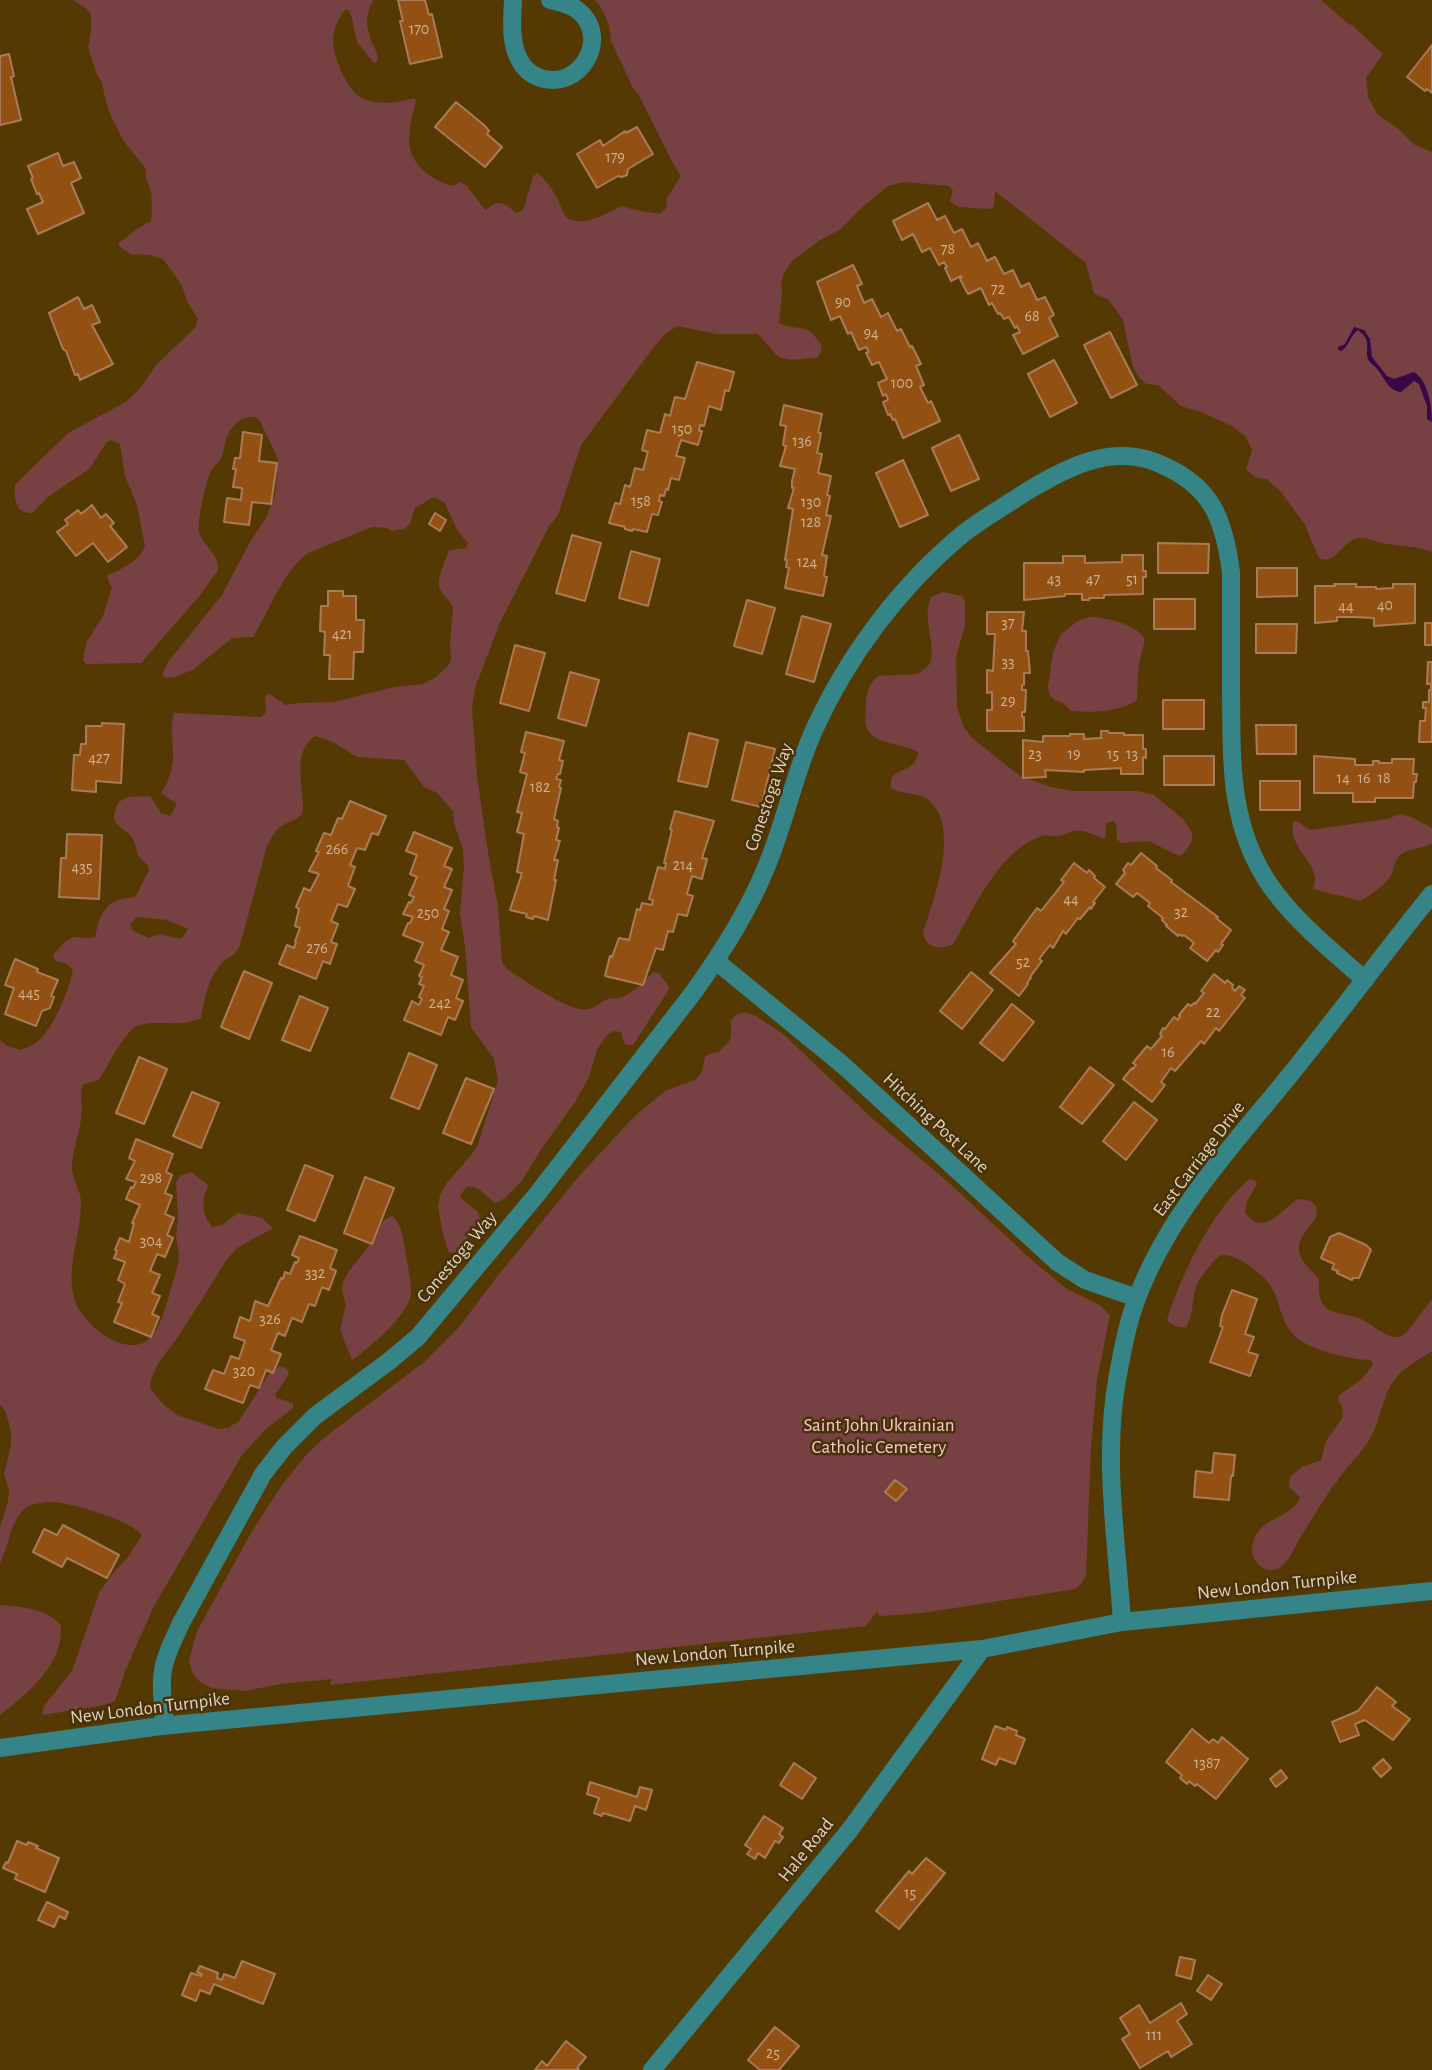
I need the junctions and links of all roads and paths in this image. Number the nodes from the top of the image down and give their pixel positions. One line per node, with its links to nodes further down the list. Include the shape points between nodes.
1 (513, 0): 2 (street, via 518,59 533,75 555,80 576,74 584,66 592,34 574,8)
2 (550, 0)
3 (1432, 894): 5 (street, East Carriage Drive)
4 (716, 961): 5 (street, Conestoga Way, via 765,871 814,730 875,626 946,550 990,515 1091,459 1127,456 1161,464 1187,479 1205,494 1218,514 1231,572 1232,775 1237,810 1262,872 1291,912); 6 (street, Hitching Post Lane, via 844,1066 1057,1262 1085,1280); 10 (street, Conestoga Way, via 538,1193 418,1337 315,1416 263,1474 169,1649 162,1681)
5 (1365, 980): 6 (street, East Carriage Drive, via 1201,1184 1163,1243)
6 (1137, 1298): 8 (street, East Carriage Drive, via 1112,1420)
7 (1432, 1591): 8 (street, New London Turnpike)
8 (1122, 1622): 9 (street, New London Turnpike)
9 (982, 1649): 10 (street, New London Turnpike); 12 (street, Hale Road, via 849,1831)
10 (165, 1726): 11 (street, New London Turnpike)
11 (0, 1748)
12 (652, 2070)

